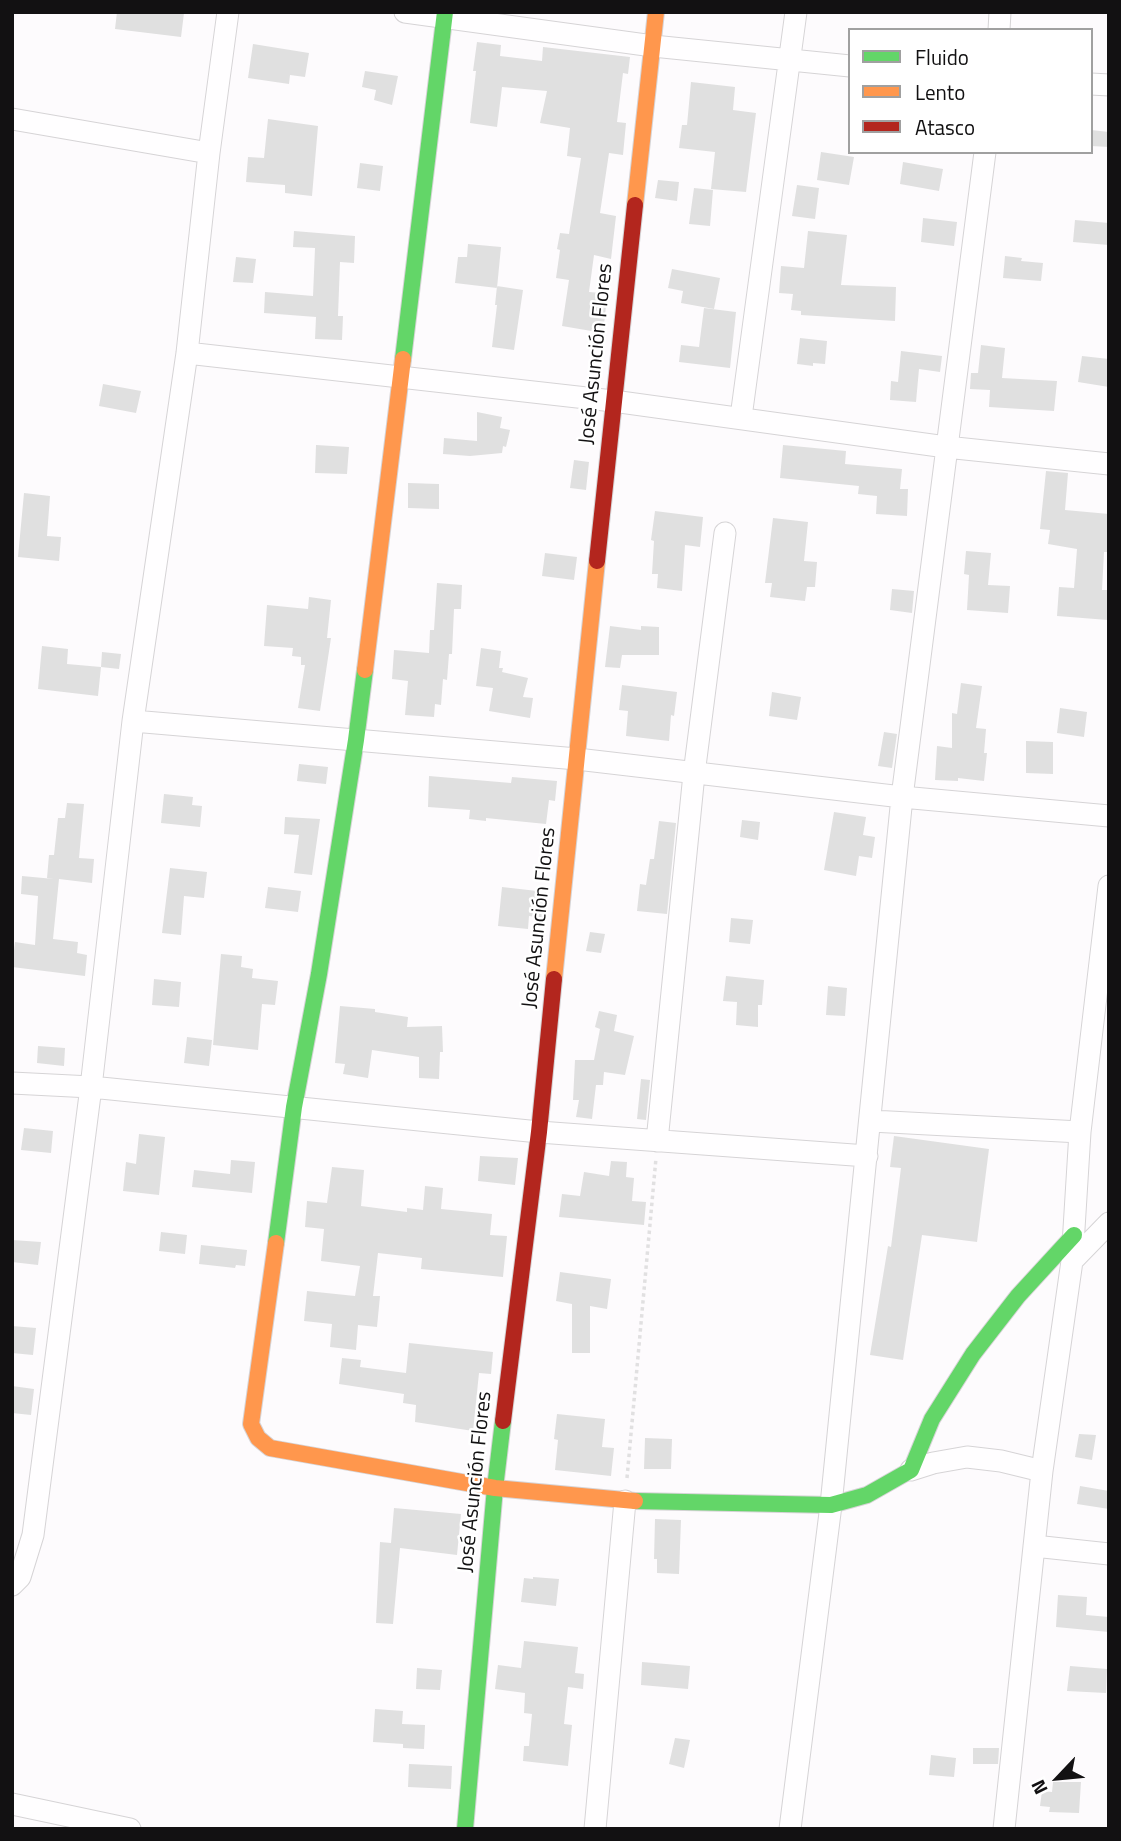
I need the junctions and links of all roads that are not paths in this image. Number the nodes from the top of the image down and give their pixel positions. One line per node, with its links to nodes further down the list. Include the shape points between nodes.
1 (228, 12): 10 (street)
2 (405, 12): 5 (street)
3 (656, 12): 6 (street, José Asunción Flores)
4 (796, 12): 7 (street)
5 (444, 15): 6 (street); 13 (street)
6 (653, 46): 7 (street); 14 (street, José Asunción Flores)
7 (790, 60): 8 (street); 15 (street)
8 (848, 66)
9 (12, 119): 10 (street)
10 (209, 153): 12 (street)
11 (985, 154): 16 (street)
12 (187, 353): 13 (street); 19 (street)
13 (399, 375): 14 (street); 20 (street)
14 (613, 401): 15 (street); 21 (street, José Asunción Flores)
15 (741, 417): 16 (street)
16 (946, 447): 17 (street); 23 (street)
17 (1109, 464)
18 (725, 533): 22 (street)
19 (133, 721): 20 (street); 27 (street)
20 (356, 740): 21 (street); 28 (street)
21 (577, 759): 22 (street); 30 (street, José Asunción Flores)
22 (694, 774): 23 (street); 32 (street)
23 (902, 797): 24 (street); 29 (street)
24 (1109, 816)
25 (1109, 886): 31 (street)
26 (12, 1083): 27 (street)
27 (91, 1087): 28 (street); 44 (street, via 33,1535 20,1577)
28 (293, 1107): 30 (street); 39 (street, via 251,1424 258,1438 270,1448)
29 (871, 1121): 31 (street); 33 (street)
30 (539, 1132): 32 (street); 39 (street, José Asunción Flores)
31 (1080, 1132): 35 (street)
32 (657, 1141): 33 (street)
33 (867, 1156): 41 (street)
34 (1109, 1223): 36 (street)
35 (1074, 1235): 36 (street); 37 (street, via 973,1354 932,1419)
36 (1072, 1261): 38 (street)
37 (911, 1470): 38 (street, via 967,1457); 41 (street, via 867,1494)
38 (1042, 1471): 42 (street)
39 (495, 1488): 40 (street); 47 (street, José Asunción Flores)
40 (625, 1501): 41 (street); 48 (street)
41 (831, 1505): 49 (street)
42 (1034, 1546): 43 (street); 50 (street)
43 (1109, 1553)
44 (12, 1585)
45 (12, 1804): 46 (street)
46 (130, 1829)
47 (465, 1829)
48 (595, 1829)
49 (790, 1829)
50 (1004, 1829)

